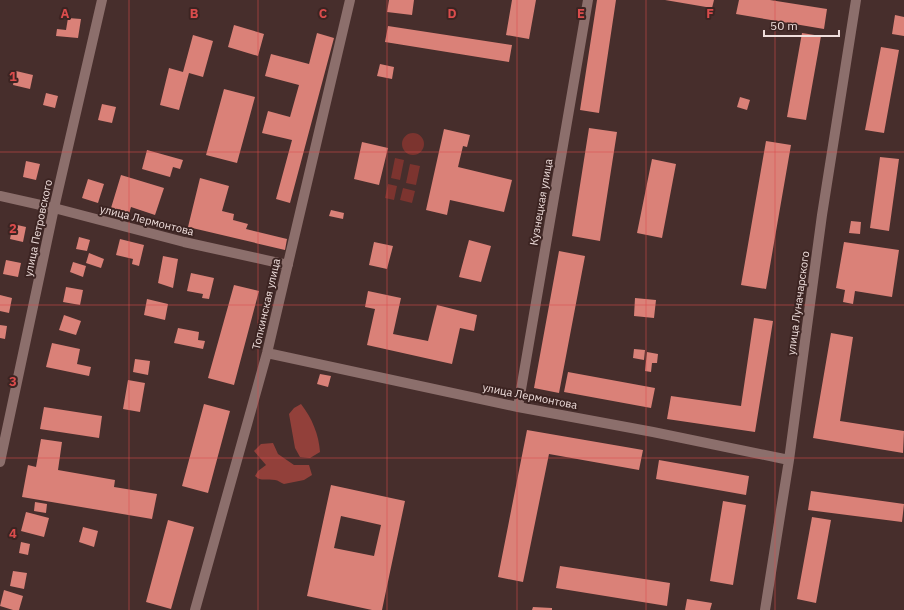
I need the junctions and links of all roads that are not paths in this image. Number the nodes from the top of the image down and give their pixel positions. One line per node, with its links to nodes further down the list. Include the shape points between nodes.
1 (102, 0): 6 (street, улица Петровского)
2 (350, 0): 7 (street, Топкинская улица)
3 (588, 0): 9 (street, Кузнецкая улица)
4 (856, 0): 10 (street, улица Луначарского, via 822,215)
5 (0, 196): 6 (street, улица Лермонтова)
6 (54, 208): 7 (street, улица Лермонтова, via 184,242); 11 (street, улица Петровского)
7 (288, 265): 8 (street, Топкинская улица)
8 (267, 353): 9 (street, улица Лермонтова); 12 (street, Топкинская улица)
9 (518, 407): 10 (street, улица Лермонтова)
10 (789, 460): 13 (street, улица Луначарского)
11 (0, 462)
12 (195, 610)
13 (765, 610)

